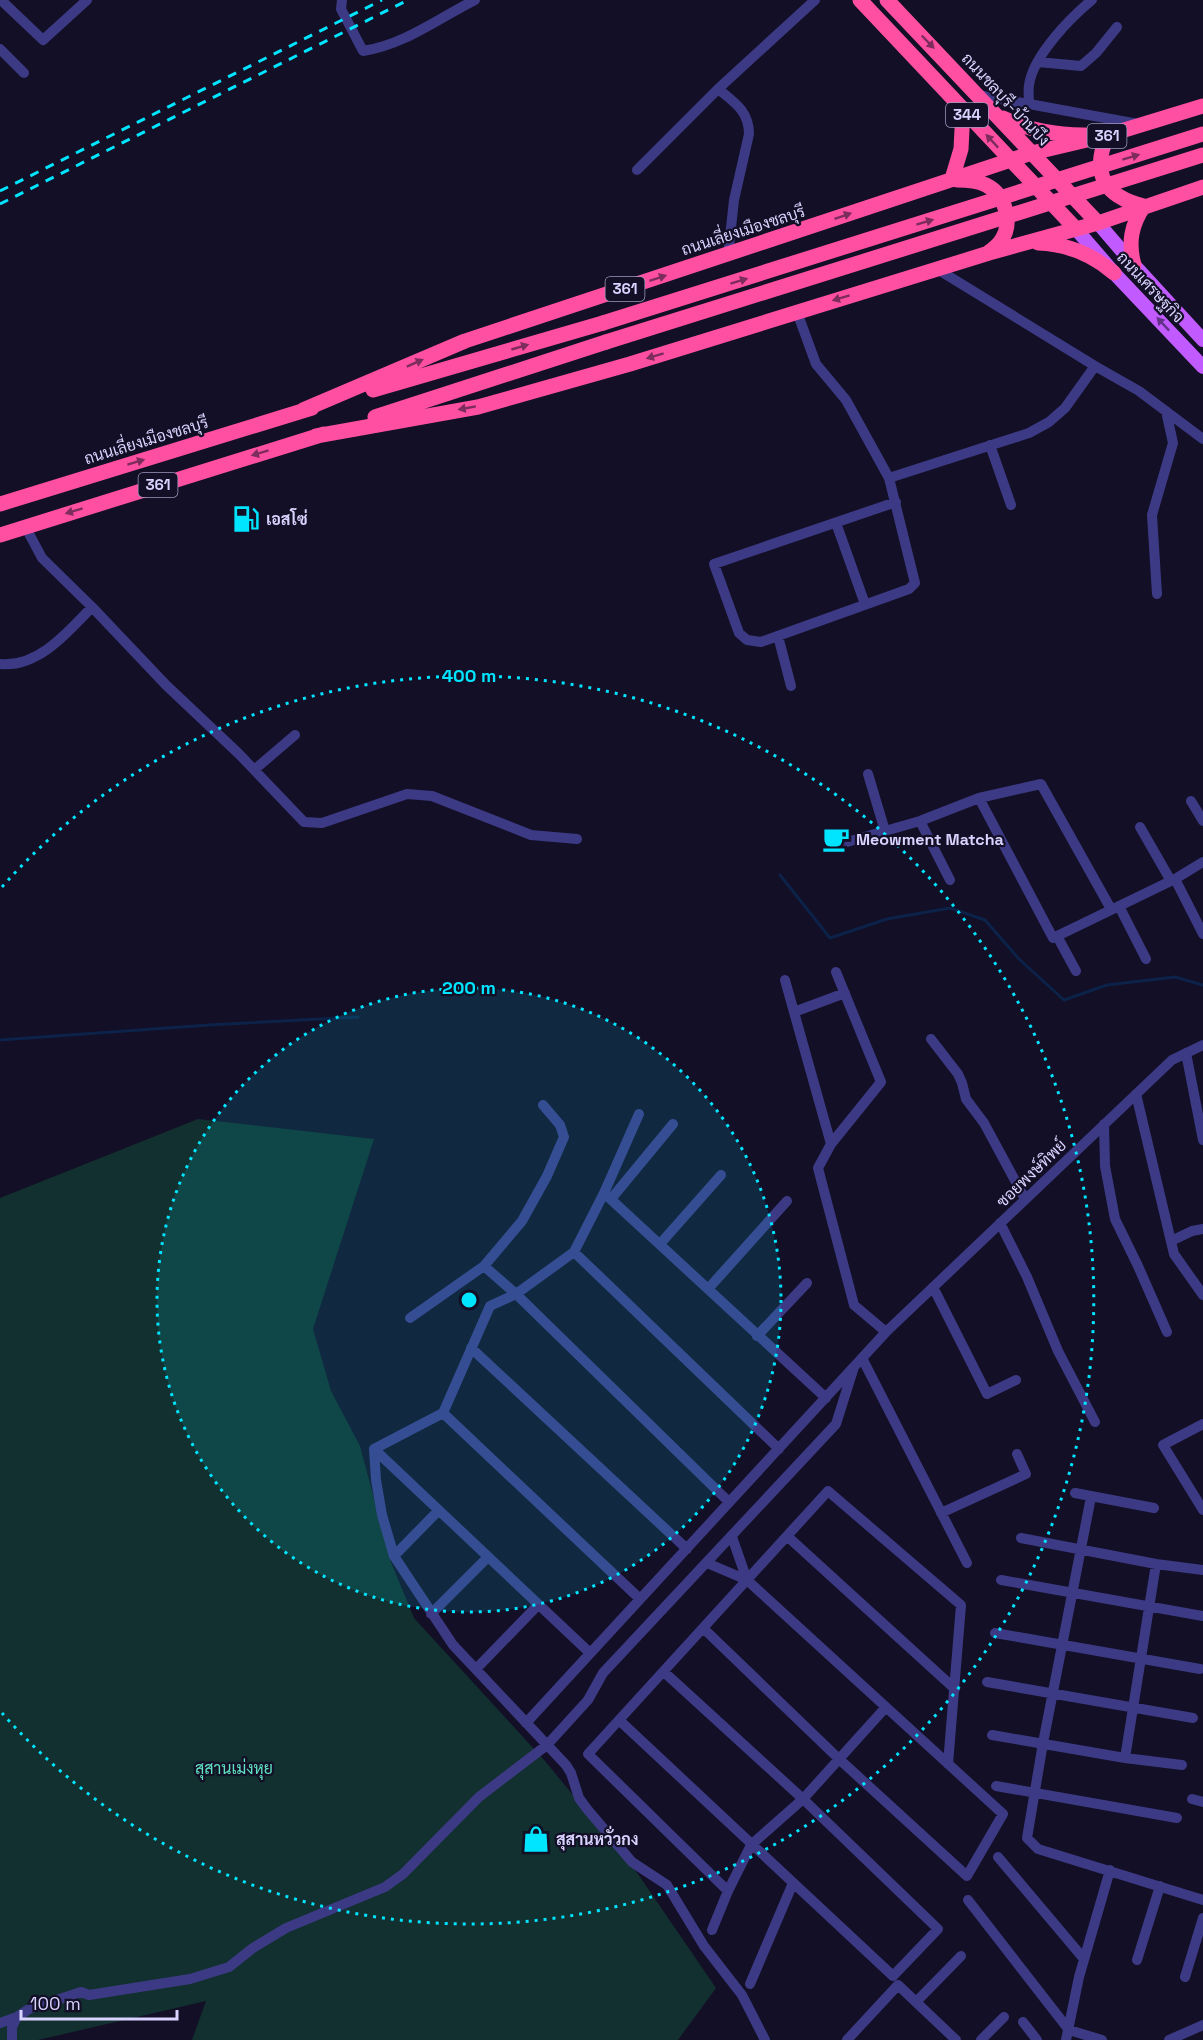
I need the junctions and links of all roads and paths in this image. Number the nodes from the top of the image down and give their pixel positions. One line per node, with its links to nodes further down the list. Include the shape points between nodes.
1 (1, 0): 2 (street, via 43,40)
2 (87, 0)
3 (342, 0): 4 (street, via 341,9 363,51 404,38)
4 (475, 0)
5 (815, 0): 13 (street)
6 (860, 0): 17 (highway, 344)
7 (887, 0): 14 (highway, ถนนชลบุรี-บ้านบึง / 344, one-way to 14)
8 (1092, 0): 11 (street, via 1052,40)
9 (1117, 27): 11 (street, via 1081,66)
10 (0, 49): 12 (street)
11 (1038, 62): 15 (street, via 1029,84)
12 (24, 73)
13 (718, 89): 25 (street); 33 (street, via 744,111 749,123)
14 (978, 95): 15 (street); 18 (highway, ถนนชลบุรี-บ้านบึง / 344)
15 (1029, 104): 19 (street)
16 (1203, 106): 19 (highway, ถนนเลี่ยงเมืองชลบุรี / 361)
17 (963, 110): 24 (highway, 344, one-way to 17); 26 (highway, via 962,149)
18 (997, 116): 21 (highway, via 1052,134); 22 (highway, ถนนชลบุรี-บ้านบึง / 344)
19 (1144, 125): 21 (highway, ถนนเลี่ยงเมืองชลบุรี / 361)
20 (1203, 134): 41 (highway, ถนนเลี่ยงเมืองชลบุรี / 361, one-way to 20, bridge, via 603,323)
21 (1108, 135): 22 (highway, ถนนเลี่ยงเมืองชลบุรี / 361); 28 (highway, via 1100,161 1108,187 1118,197)
22 (1032, 153): 24 (highway, ถนนเลี่ยงเมืองชลบุรี / 361); 29 (highway, ถนนชลบุรี-บ้านบึง / 344)
23 (1203, 155): 43 (highway, 361, bridge)
24 (1009, 160): 26 (highway, ถนนเลี่ยงเมืองชลบุรี / 361); 30 (highway, 344)
25 (637, 170)
26 (951, 179): 32 (highway, via 986,185 1003,202 1007,226 1001,242); 33 (highway, ถนนเลี่ยงเมืองชลบุรี / 361, one-way to 26)
27 (1203, 187): 28 (highway, 361)
28 (1144, 206): 29 (highway, 361); 34 (highway, via 1131,234)
29 (1098, 223): 30 (highway, 361); 34 (main road, ถนนเศรษฐกิจ)
30 (1076, 229): 31 (highway, 361); 36 (main road, ถนนเศรษฐกิจ)
31 (1022, 244): 32 (highway, 361); 36 (highway, via 1050,243 1078,250)
32 (989, 253): 35 (highway, 361)
33 (728, 255): 41 (highway, ถนนเลี่ยงเมืองชลบุรี / 361, one-way to 33, via 465,341)
34 (1134, 265): 38 (main road, ถนนเศรษฐกิจ)
35 (937, 269): 37 (highway, 361, one-way to 37); 39 (street)
36 (1114, 273): 40 (main road, ถนนเศรษฐกิจ, one-way to 36)
37 (797, 312): 43 (highway, 361, one-way to 43, via 478,406); 46 (street, via 816,364 846,400)
38 (1200, 334)
39 (1095, 366): 42 (street); 45 (street, via 1065,408 1049,422)
40 (1203, 367)
41 (303, 411): 48 (highway, ถนนเลี่ยงเมืองชลบุรี / 361, one-way to 41)
42 (1166, 411): 44 (street); 53 (street, via 1173,442 1152,515)
43 (316, 436): 51 (highway, 361, one-way to 51)
44 (1203, 439)
45 (990, 445): 46 (street); 49 (street)
46 (888, 478): 47 (street)
47 (896, 502): 50 (street); 54 (street, via 915,583 909,589)
48 (0, 504)
49 (1011, 505)
50 (836, 523): 54 (street); 56 (street, via 714,564 739,633 752,642)
51 (25, 526): 52 (highway, 361); 55 (street, via 42,558)
52 (0, 535)
53 (1157, 594)
54 (865, 604): 56 (street)
55 (92, 607): 57 (street, via 41,654 14,665); 60 (street)
56 (778, 636): 58 (street)
57 (0, 664)
58 (791, 686)
59 (295, 735): 60 (street)
60 (254, 770): 68 (street, via 304,822 322,824 407,795 432,796 531,835)
61 (868, 774): 67 (street)
62 (979, 798): 64 (street); 73 (street, via 1041,784); 75 (street, via 1053,938)
63 (1191, 801): 65 (street)
64 (920, 821): 67 (street); 71 (street)
65 (1203, 821)
66 (1140, 827): 72 (street)
67 (885, 831): 69 (street)
68 (577, 839)
69 (840, 844)
70 (1203, 862): 72 (street)
71 (950, 880)
72 (1173, 880): 73 (street); 74 (street)
73 (1115, 907): 75 (street); 76 (street)
74 (1203, 934)
75 (1057, 936): 77 (street)
76 (1146, 959)
77 (1076, 971)
78 (836, 972): 80 (street)
79 (784, 980): 81 (street)
80 (845, 993): 81 (street); 91 (street, via 881,1082)
81 (794, 1012): 91 (street)
82 (931, 1039): 94 (street, via 958,1074 966,1099)
83 (1203, 1045): 84 (street, ซอยพงษ์ทิพย์)
84 (1186, 1053): 85 (street, ซอยพงษ์ทิพย์, via 1172,1060); 90 (street)
85 (1136, 1094): 89 (street, ซอยพงษ์ทิพย์); 98 (street)
86 (543, 1105): 101 (street, via 560,1125 564,1137 522,1221)
87 (639, 1114): 93 (street)
88 (673, 1124): 93 (street)
89 (1104, 1124): 94 (street, ซอยพงษ์ทิพย์); 109 (street, via 1105,1166 1115,1219)
90 (1203, 1140)
91 (831, 1144): 108 (street, via 818,1168 854,1305)
92 (722, 1174): 99 (street)
93 (607, 1196): 99 (street); 100 (street)
94 (1025, 1199): 96 (street, ซอยพงษ์ทิพย์)
95 (787, 1202): 104 (street)
96 (1000, 1223): 103 (street, ซอยพงษ์ทิพย์); 117 (street)
97 (1203, 1229): 98 (street)
98 (1171, 1241): 106 (street, via 1174,1254)
99 (660, 1244): 104 (street)
100 (574, 1252): 105 (street); 120 (street)
101 (484, 1266): 105 (street); 107 (street)
102 (807, 1282): 110 (street)
103 (933, 1287): 108 (street, ซอยพงษ์ทิพย์); 114 (street, via 987,1394)
104 (708, 1289): 110 (street)
105 (516, 1294): 111 (street, via 490,1306); 124 (street)
106 (1203, 1295)
107 (410, 1318)
108 (886, 1332): 112 (street, ซอยพงษ์ทิพย์)
109 (1167, 1332)
110 (757, 1336): 115 (street)
111 (471, 1347): 116 (street); 132 (street)
112 (862, 1358): 113 (street, ซอยพงษ์ทิพย์); 128 (street)
113 (854, 1367): 115 (street, ซอยพงษ์ทิพย์); 130 (street, via 836,1424)
114 (1016, 1380)
115 (826, 1398): 120 (street, ซอยพงษ์ทิพย์)
116 (444, 1413): 119 (street); 143 (street)
117 (1095, 1422)
118 (1203, 1424): 127 (street, via 1163,1445)
119 (374, 1449): 126 (street); 134 (street, via 382,1515)
120 (779, 1449): 124 (street, ซอยพงษ์ทิพย์)
121 (1017, 1454): 128 (street, via 1026,1474)
122 (1076, 1493): 123 (street)
123 (1091, 1497): 125 (street); 133 (street)
124 (729, 1502): 132 (street, ซอยพงษ์ทิพย์)
125 (1154, 1508)
126 (439, 1510): 134 (street); 135 (street)
127 (1203, 1510)
128 (941, 1513): 137 (street)
129 (787, 1536): 140 (street); 157 (street); 157 (street, via 828,1491 961,1605)
130 (732, 1537): 136 (street); 140 (street)
131 (1020, 1538): 133 (street)
132 (687, 1549): 143 (street, ซอยพงษ์ทิพย์)
133 (1081, 1549): 138 (street); 142 (street)
134 (394, 1556): 146 (street)
135 (489, 1557): 144 (street); 146 (street)
136 (707, 1563): 140 (street); 166 (street, via 603,1673 588,1700)
137 (967, 1563)
138 (1156, 1564): 139 (street); 145 (street)
139 (1203, 1570)
140 (747, 1580): 148 (street); 159 (street)
141 (1001, 1580): 142 (street)
142 (1072, 1593): 145 (street); 150 (street)
143 (640, 1599): 151 (street, ซอยพงษ์ทิพย์)
144 (538, 1605): 151 (street); 153 (street)
145 (1150, 1608): 147 (street); 152 (street)
146 (431, 1614): 153 (street)
147 (1203, 1616)
148 (703, 1628): 155 (street); 168 (street)
149 (995, 1633): 150 (street)
150 (1062, 1644): 152 (street); 158 (street)
151 (590, 1653): 163 (street, ซอยพงษ์ทิพย์)
152 (1141, 1659): 154 (street); 160 (street)
153 (476, 1669): 163 (street)
154 (1200, 1669)
155 (664, 1672): 162 (street); 173 (street)
156 (987, 1682): 158 (street)
157 (955, 1689): 169 (street)
158 (1052, 1693): 160 (street); 165 (street)
159 (886, 1707): 168 (street); 169 (street)
160 (1133, 1707): 161 (street); 167 (street)
161 (1193, 1718)
162 (619, 1720): 175 (street); 180 (street, via 588,1754)
163 (526, 1723): 166 (street)
164 (992, 1735): 165 (street)
165 (1043, 1743): 167 (street); 172 (street)
166 (547, 1745): 191 (street, via 479,1797 403,1874 385,1887 286,1928 229,1967 190,1979 89,1995 81,1992 29,2009); 198 (street, via 571,1773 579,1798 632,1862 667,1885 704,1946 742,1995)
167 (1125, 1758): 170 (street)
168 (839, 1759): 169 (street, via 967,1876 1003,1814); 173 (street)
169 (948, 1764)
170 (1182, 1765)
171 (996, 1786): 172 (street)
172 (1035, 1792): 174 (street); 177 (street, via 1027,1838 1038,1849)
173 (804, 1799): 175 (street); 178 (street, via 938,1929 893,1976)
174 (1177, 1818)
175 (752, 1845): 178 (street); 180 (street)
176 (998, 1857): 186 (street)
177 (1110, 1870): 179 (street); 186 (street)
178 (793, 1883): 189 (street)
179 (1160, 1886): 182 (street); 187 (street)
180 (728, 1891): 184 (street)
181 (968, 1900): 196 (street)
182 (1203, 1900)
183 (1203, 1918): 188 (street)
184 (712, 1930)
185 (961, 1956): 190 (street)
186 (1084, 1959): 196 (street)
187 (1137, 1960)
188 (1185, 1977)
189 (750, 1984)
190 (916, 2002): 199 (street, via 898,1985); 200 (street)
191 (17, 2017): 194 (street); 197 (street)
192 (1004, 2017): 201 (street)
193 (1023, 2022): 202 (street)
194 (0, 2023)
195 (1203, 2025): 204 (street)
196 (1068, 2035): 203 (street)
197 (12, 2040)
198 (765, 2040)
199 (847, 2040)
200 (956, 2040)
201 (981, 2040)
202 (1037, 2040)
203 (1102, 2040)
204 (1169, 2040)

